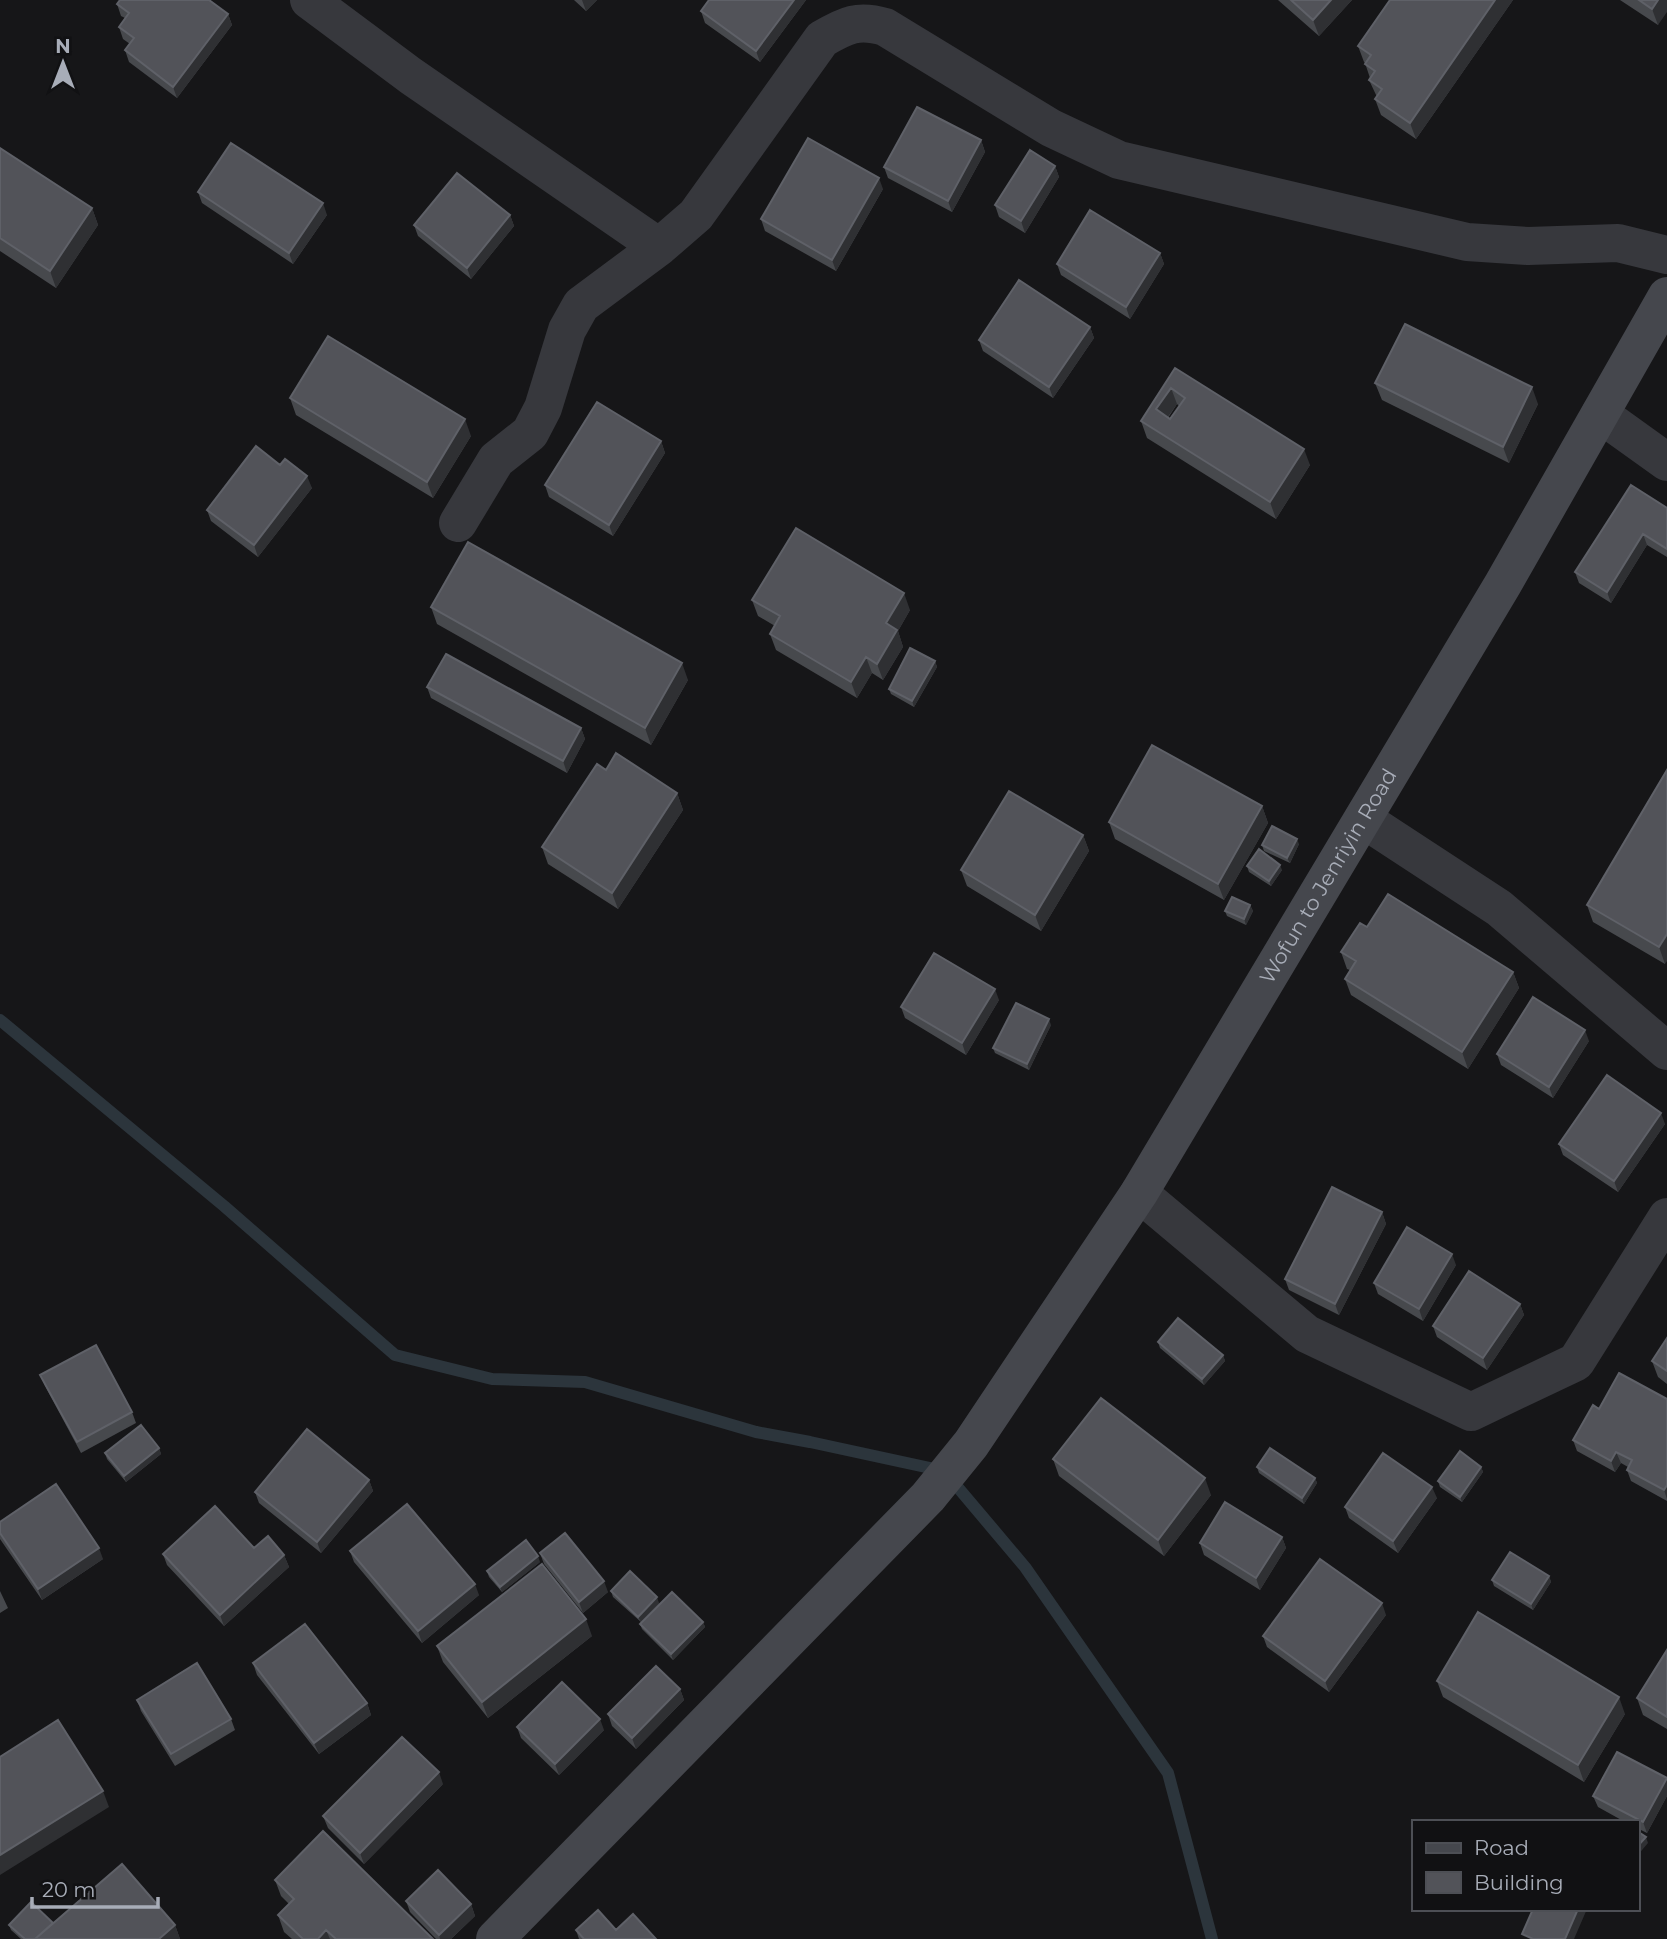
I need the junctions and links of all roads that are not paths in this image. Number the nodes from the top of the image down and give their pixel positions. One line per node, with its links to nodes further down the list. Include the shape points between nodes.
1 (309, 0): 3 (street)
2 (856, 11): 3 (street, via 822,39 696,215); 4 (street, via 1051,128 1119,160 1466,242 1528,246 1618,243)
3 (659, 247): 8 (street, via 581,305 567,330 543,408 530,433 496,460)
4 (1667, 256)
5 (1667, 296): 6 (street, Wofun to Jenriyin Road)
6 (1600, 414): 7 (street); 9 (street, Wofun to Jenriyin Road)
7 (1667, 461)
8 (458, 523)
9 (1363, 819): 10 (street, via 1499,908); 11 (street, Wofun to Jenriyin Road)
10 (1667, 1051)
11 (1139, 1193): 12 (street, via 1307,1334 1471,1412 1576,1362); 13 (street, Wofun to Jenriyin Road, via 971,1444 928,1497)
12 (1667, 1217)
13 (495, 1939)

